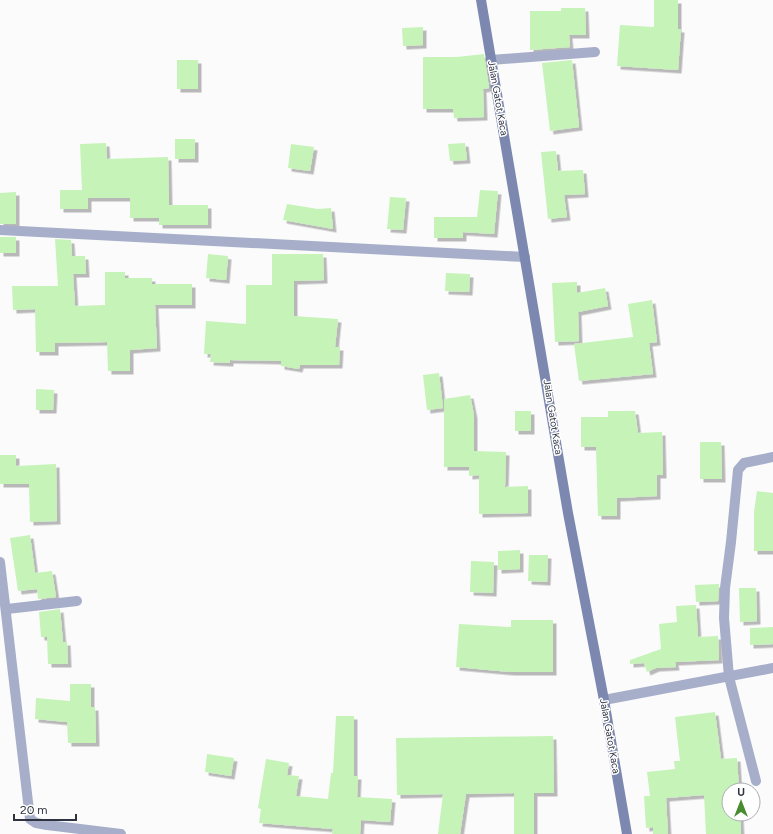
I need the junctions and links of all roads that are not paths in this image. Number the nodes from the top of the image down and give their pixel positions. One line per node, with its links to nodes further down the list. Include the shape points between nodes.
1 (481, 0): 3 (main road, Jalan Gatot Kaca)
2 (596, 52): 3 (street)
3 (491, 60): 5 (main road, Jalan Gatot Kaca)
4 (0, 230): 5 (street)
5 (525, 257): 12 (main road, Jalan Gatot Kaca, via 568,513)
6 (773, 457): 11 (street, via 744,463 738,470 725,588 724,618)
7 (0, 562): 9 (street)
8 (77, 601): 9 (street)
9 (7, 609): 14 (street, via 30,819 47,825)
10 (773, 668): 11 (street)
11 (729, 676): 12 (street); 13 (street)
12 (604, 700): 15 (main road, Jalan Gatot Kaca)
13 (756, 782)
14 (121, 834)
15 (627, 834)

